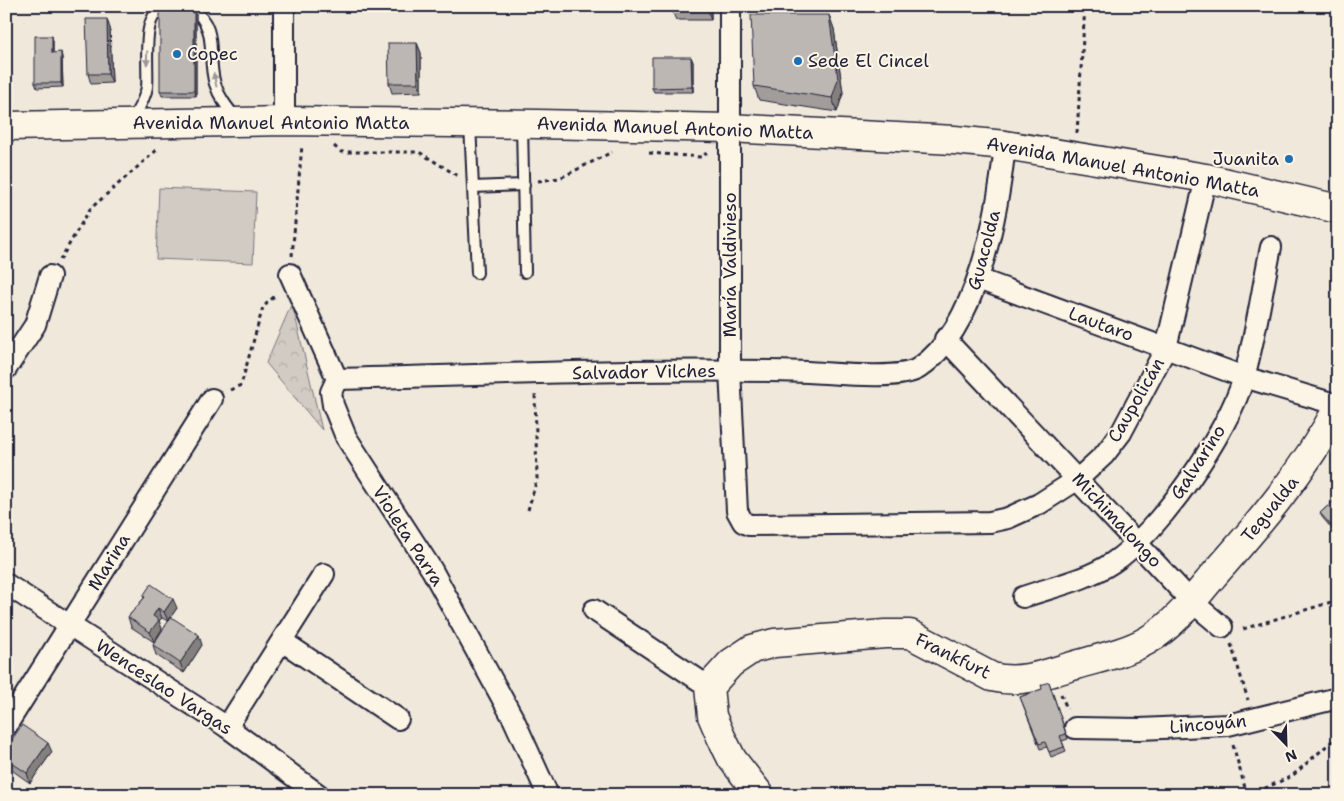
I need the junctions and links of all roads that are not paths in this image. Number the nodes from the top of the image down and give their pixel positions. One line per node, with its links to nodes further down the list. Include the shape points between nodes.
1 (284, 6): 4 (street)
2 (730, 6): 9 (street, María Valdivieso)
3 (239, 122): 4 (main road, Avenida Manuel Antonio Matta); 6 (main road, Avenida Manuel Antonio Matta); 6 (lane, one-way to 6, via 224,104 214,82 208,26 192,8 160,10 152,18 148,29 147,86)
4 (294, 122): 5 (main road, Avenida Manuel Antonio Matta)
5 (470, 123): 7 (main road, Avenida Manuel Antonio Matta); 13 (lane)
6 (129, 124): 8 (main road, Avenida Manuel Antonio Matta)
7 (522, 124): 9 (main road, Avenida Manuel Antonio Matta); 12 (lane)
8 (6, 126)
9 (729, 128): 10 (main road, Avenida Manuel Antonio Matta); 24 (street, María Valdivieso)
10 (1006, 145): 11 (main road, Avenida Manuel Antonio Matta); 20 (street, Guacolda, via 1001,187)
11 (1206, 178): 14 (main road, Avenida Manuel Antonio Matta); 22 (street, Caupolicán)
12 (524, 185): 13 (lane); 16 (lane)
13 (473, 187): 17 (lane)
14 (1338, 209)
15 (1271, 247): 25 (street, Galvarino)
16 (525, 272)
17 (477, 273)
18 (290, 274): 26 (street)
19 (50, 276): 23 (street, via 35,325)
20 (978, 279): 21 (street, Guacolda, via 966,311); 22 (street, Lautaro)
21 (943, 343): 24 (street, Salvador Vilches, via 926,363 906,374); 29 (street, Michimalongo)
22 (1166, 348): 25 (street, Lautaro); 29 (street, Caupolicán, via 1120,433 1104,455)
23 (6, 369)
24 (730, 370): 26 (street, Salvador Vilches); 30 (street, María Valdivieso, via 737,511)
25 (1244, 377): 28 (street, Lautaro); 31 (street, Galvarino, via 1233,406 1200,464)
26 (337, 379): 47 (street, Violeta Parra, via 331,392 333,405 346,437 446,595 514,720)
27 (212, 399): 37 (street, Marina)
28 (1338, 407): 35 (main road, Tegualda, via 1296,478)
29 (1078, 479): 30 (street, Caupolicán, via 1039,504 990,522 756,526); 31 (street, Michimalongo)
30 (743, 522)
31 (1137, 543): 34 (street, Galvarino, via 1113,563 1095,572); 35 (street, Michimalongo)
32 (324, 574): 39 (street)
33 (6, 584): 37 (street, Wenceslao Vargas)
34 (1023, 597)
35 (1191, 601): 38 (street, Michimalongo); 40 (main road, Frankfurt, via 1168,626 1147,641 1020,680 1004,680 979,671 910,634 885,634 774,643 752,650 730,664)
36 (594, 610): 40 (street)
37 (69, 625): 43 (street, Marina); 44 (street, Wenceslao Vargas)
38 (1224, 630)
39 (282, 641): 42 (street); 44 (street)
40 (709, 687): 48 (main road, via 712,716 721,738 732,759)
41 (1338, 698): 45 (street, Lincoyán, via 1228,725)
42 (398, 719)
43 (6, 726)
44 (227, 727): 46 (street, Wenceslao Vargas)
45 (1075, 728)
46 (318, 795)
47 (548, 795)
48 (760, 795)

